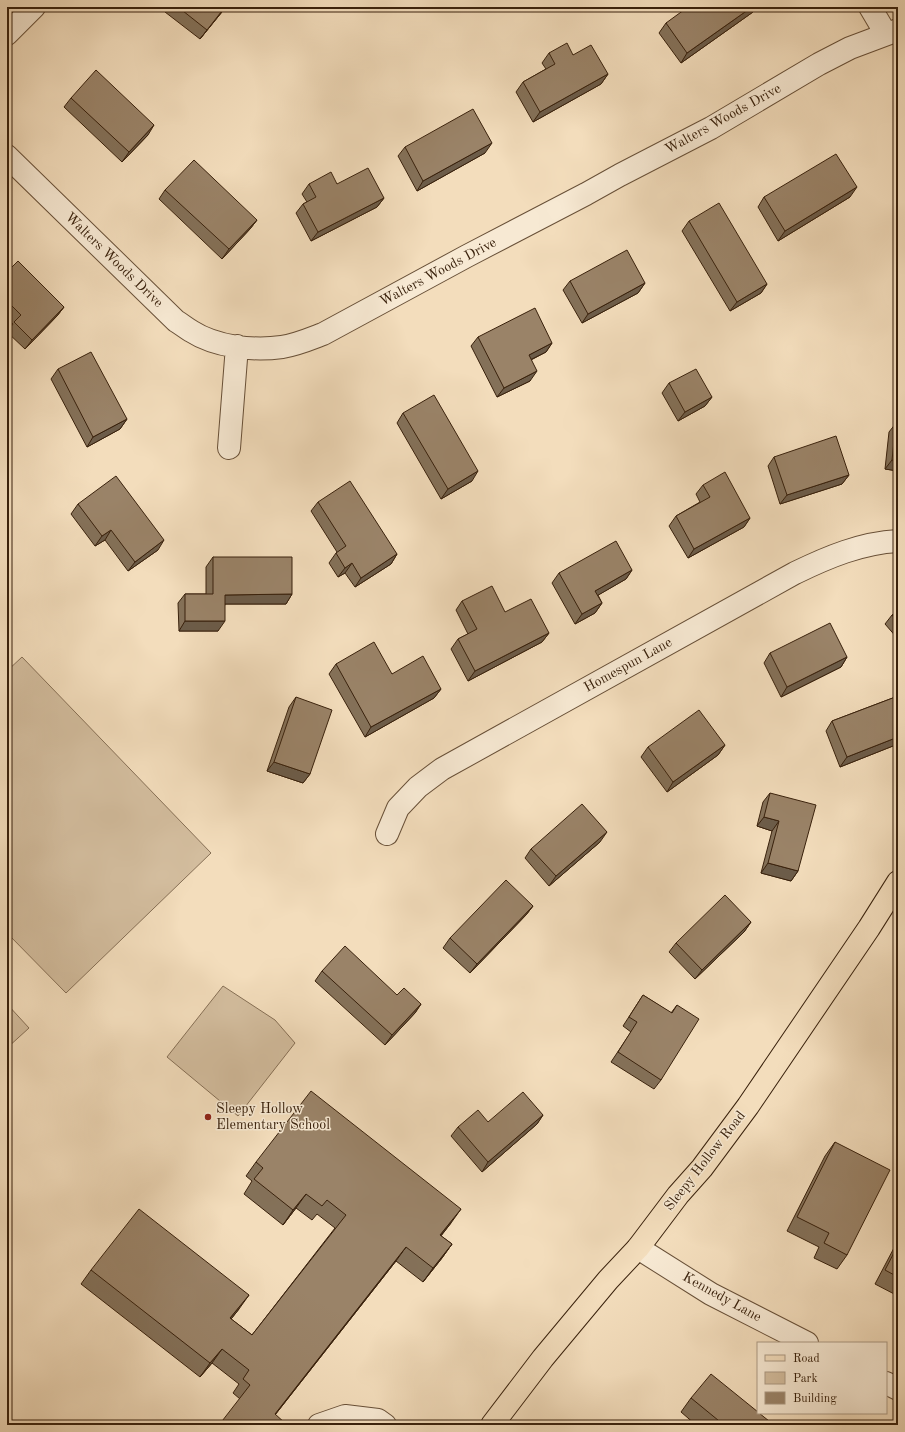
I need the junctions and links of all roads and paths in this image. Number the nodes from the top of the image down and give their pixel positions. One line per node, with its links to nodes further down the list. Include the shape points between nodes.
1 (34, 7): 4 (street)
2 (870, 7): 3 (street)
3 (892, 32): 6 (street, Walters Woods Drive, via 850,48 819,64 710,128 323,334 282,347)
4 (7, 34)
5 (7, 156): 6 (street, Walters Woods Drive, via 176,321 192,332 214,341)
6 (237, 346): 7 (street)
7 (229, 448)
8 (898, 541): 9 (street, Homespun Lane, via 886,541 853,549 828,557 795,573 442,769 418,787 398,808)
9 (387, 834)
10 (898, 882): 11 (main road, Sleepy Hollow Road, via 748,1106)
11 (638, 1248): 12 (street, Kennedy Lane, via 711,1294); 17 (main road, Sleepy Hollow Road, via 543,1358)
12 (805, 1342)
13 (887, 1384): 14 (street)
14 (898, 1389)
15 (319, 1425): 16 (street, via 345,1416 378,1420)
16 (385, 1425)
17 (492, 1425)

